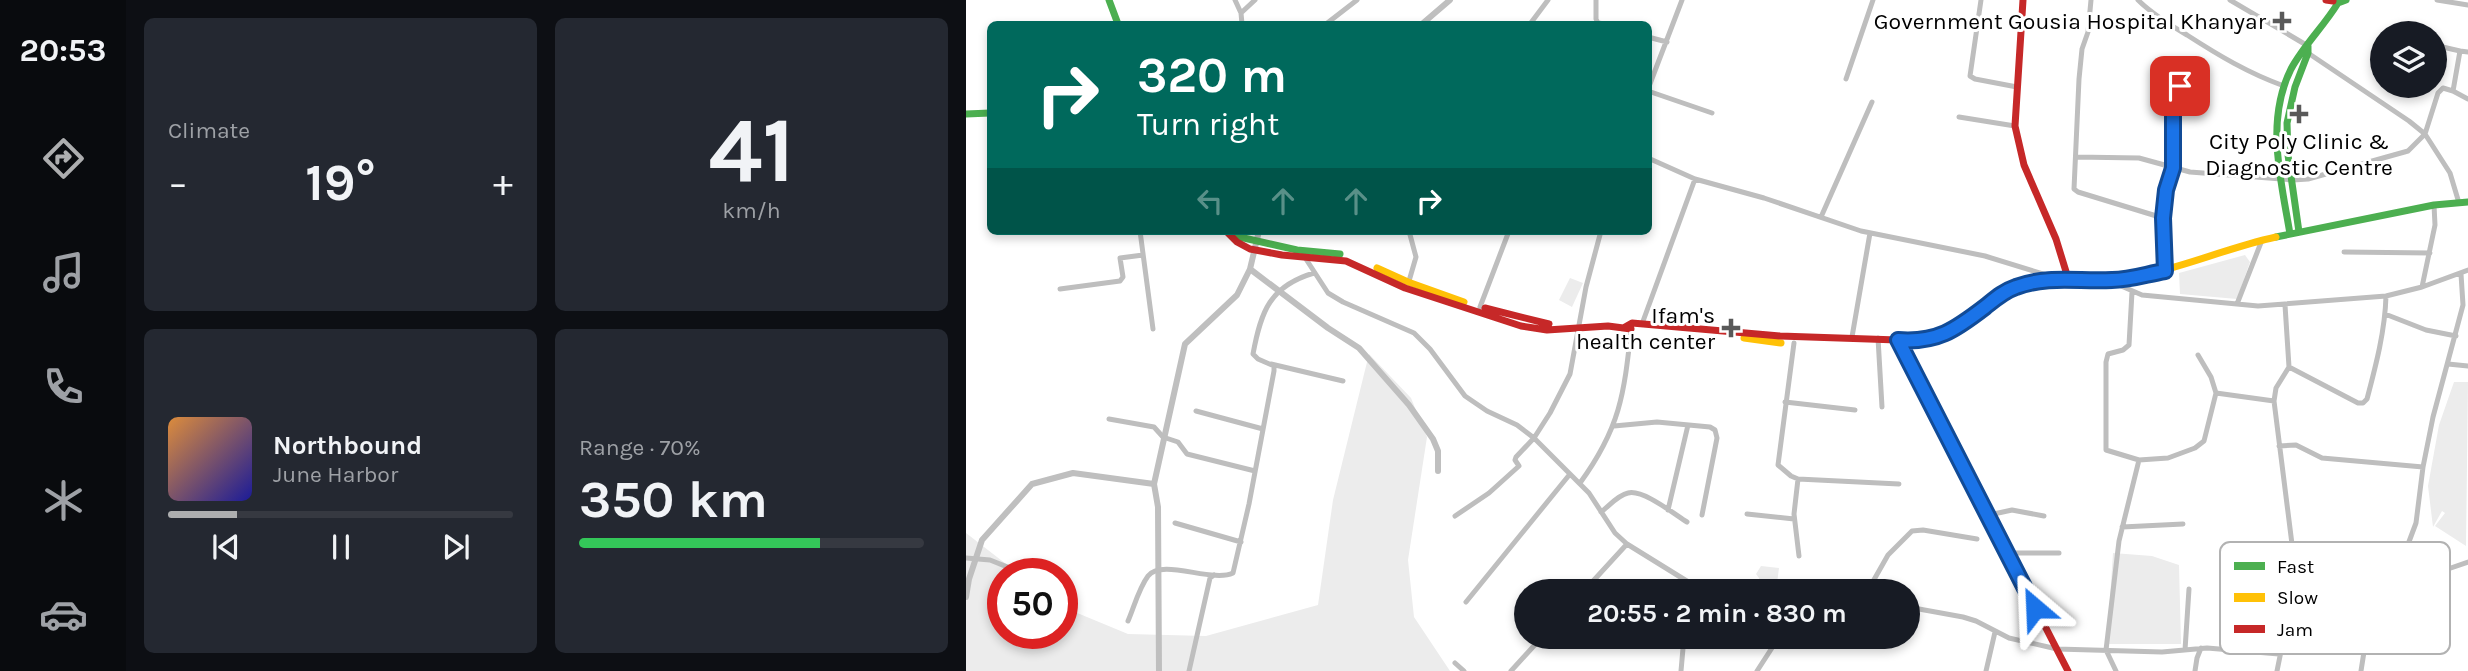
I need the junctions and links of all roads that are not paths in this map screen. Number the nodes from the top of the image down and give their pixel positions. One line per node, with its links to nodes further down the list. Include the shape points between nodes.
1 (1109, 0): 19 (main road)
2 (1235, 0): 18 (street)
3 (1255, 0): 18 (street)
4 (1357, 0): 21 (street)
5 (1548, 0): 22 (street)
6 (1596, 0): 23 (street)
7 (1682, 0): 25 (street)
8 (1873, 0): 30 (street)
9 (1981, 0): 34 (street, via 1970,76)
10 (2023, 0): 34 (main road)
11 (2091, 0): 45 (street, via 2079,79)
12 (2138, 0): 33 (street, via 2221,57)
13 (2230, 0): 27 (street)
14 (2326, 0): 16 (main road)
15 (2437, 0): 17 (street)
16 (2337, 1): 27 (main road)
17 (2468, 5)
18 (1241, 13): 20 (street)
19 (1117, 21)
20 (1242, 21)
21 (1330, 21)
22 (1532, 21)
23 (1597, 21)
24 (1652, 38): 25 (street)
25 (1667, 42): 31 (street)
26 (2447, 48): 28 (street)
27 (2308, 50): 33 (main road, via 2292,67); 44 (street); 50 (main road, via 2288,110)
28 (2460, 51): 29 (street); 36 (street)
29 (2468, 52)
30 (1846, 79)
31 (1652, 80)
32 (2180, 86): 47 (street, via 2173,113)
33 (2284, 86): 49 (main road, via 2277,134)
34 (2017, 87): 43 (main road)
35 (1652, 91): 40 (street)
36 (2453, 91): 37 (street); 44 (street, via 2443,88 2438,93)
37 (2468, 99)
38 (1872, 102): 54 (street)
39 (987, 113): 41 (main road)
40 (1712, 113)
41 (966, 114)
42 (1959, 117): 43 (street)
43 (2015, 126): 75 (main road, via 2026,173 2061,247)
44 (2425, 134): 50 (street, via 2407,151); 51 (street, via 2450,173)
45 (2076, 157): 47 (street, via 2139,158); 55 (street, via 2076,191)
46 (1652, 160): 48 (street)
47 (2173, 168): 49 (street); 55 (street)
48 (1695, 179): 54 (street); 88 (street)
49 (2282, 179): 50 (street); 58 (main road)
50 (2293, 180): 56 (main road)
51 (2459, 202): 52 (main road); 53 (main road)
52 (2468, 202)
53 (2434, 205): 56 (main road); 69 (street)
54 (1821, 217): 57 (street)
55 (2163, 218): 72 (street)
56 (2299, 232): 58 (main road)
57 (1870, 233): 76 (street, via 1985,256); 94 (street)
58 (2290, 234): 65 (main road)
59 (1140, 235): 70 (street)
60 (1231, 235): 66 (main road)
61 (1234, 235): 66 (main road)
62 (1410, 235): 78 (street, via 1416,257)
63 (1507, 235): 86 (street)
64 (1600, 235): 90 (street)
65 (2262, 240): 72 (main road); 83 (street)
66 (1239, 241): 68 (main road, via 1259,251)
67 (2344, 252): 69 (street)
68 (1300, 253): 73 (street); 78 (main road, via 1343,254); 91 (main road, via 1345,261 1413,292 1513,324)
69 (2430, 253): 79 (street)
70 (1143, 255): 80 (street, via 1120,258 1120,281); 92 (street)
71 (2468, 270): 74 (street)
72 (2165, 271): 77 (main road)
73 (1314, 273): 100 (street, via 1284,285 1263,313 1253,354); 115 (street, via 1328,293 1414,333 1465,396)
74 (2461, 274): 79 (street); 85 (street)
75 (2068, 278): 76 (main road); 77 (main road)
76 (2059, 279): 97 (main road, via 2013,288 1934,339)
77 (2110, 281): 81 (street)
78 (1408, 282): 86 (main road)
79 (2422, 287): 82 (street)
80 (1060, 289)
81 (2132, 292): 83 (street); 117 (street, via 2129,345 2106,357 2104,439 2108,451)
82 (2386, 296): 84 (street); 87 (street)
83 (2237, 304): 84 (street)
84 (2285, 304): 103 (street)
85 (2466, 305): 93 (street)
86 (1480, 306): 91 (main road)
87 (2385, 314): 93 (street); 103 (street, via 2377,361 2363,402)
88 (1642, 324): 89 (main road); 95 (main road)
89 (1629, 326): 90 (main road); 98 (main road); 113 (street, via 1622,398)
90 (1578, 327): 91 (main road); 115 (street, via 1570,374)
91 (1566, 328)
92 (1153, 329)
93 (2456, 336): 101 (street)
94 (1852, 337): 95 (main road); 96 (main road)
95 (1822, 338): 98 (main road)
96 (1878, 338): 97 (main road); 108 (street)
97 (1898, 340): 128 (main road)
98 (1794, 343): 107 (street)
99 (2198, 355): 105 (street)
100 (1271, 364): 104 (street); 114 (street, via 1275,371)
101 (2448, 364): 102 (street); 118 (street)
102 (2468, 366)
103 (2289, 367): 106 (street)
104 (1343, 381)
105 (2216, 393): 106 (street); 117 (street, via 2207,436 2200,446 2168,458)
106 (2274, 401): 116 (street)
107 (1785, 402): 109 (street); 121 (street, via 1777,465)
108 (1882, 407)
109 (1855, 410)
110 (1196, 411): 114 (street)
111 (1109, 419): 119 (street, via 1150,426 1178,442 1187,454)
112 (1688, 425): 113 (street); 124 (street); 127 (street, via 1710,427 1717,433)
113 (1614, 426): 122 (street)
114 (1263, 429): 119 (street)
115 (1534, 438): 120 (street); 129 (street, via 1516,458 1518,467)
116 (2279, 446): 118 (street, via 2296,445 2322,458); 138 (street)
117 (2139, 460): 135 (street)
118 (2423, 467): 139 (street)
119 (1255, 471): 137 (street)
120 (1570, 474): 122 (street); 153 (street)
121 (1798, 479): 123 (street); 131 (street)
122 (1580, 483): 125 (street)
123 (1899, 484)
124 (1668, 510): 125 (street, via 1631,492); 132 (street)
125 (1601, 512): 140 (street)
126 (1747, 513): 131 (street)
127 (1702, 514)
128 (1989, 515): 130 (street, via 2016,510); 141 (main road)
129 (1455, 516)
130 (2043, 516)
131 (1794, 519): 143 (street)
132 (1687, 522)
133 (1175, 523): 137 (street)
134 (2183, 524): 135 (street)
135 (2122, 527): 163 (street)
136 (1977, 538): 151 (street, via 1912,531 1888,555)
137 (1241, 542): 148 (street, via 1233,573)
138 (2292, 542)
139 (2409, 542)
140 (1627, 544): 149 (street); 150 (street)
141 (2007, 553): 142 (street); 162 (main road)
142 (2059, 553)
143 (1799, 556)
144 (966, 558): 145 (street)
145 (987, 561)
146 (2468, 562): 147 (street)
147 (2450, 568)
148 (1213, 575): 155 (street, via 1153,572); 166 (street)
149 (1595, 579)
150 (1684, 579)
151 (1874, 579)
152 (2189, 589): 164 (street)
153 (1466, 602)
154 (1920, 609): 156 (street, via 1976,621)
155 (1128, 621)
156 (1995, 632): 162 (street); 171 (street)
157 (2201, 648): 158 (street); 164 (street); 174 (street)
158 (2220, 648)
159 (1531, 649): 168 (street)
160 (1683, 649): 169 (street)
161 (1771, 649): 170 (street)
162 (2057, 649): 163 (street); 172 (main road)
163 (2106, 650): 164 (street); 173 (street)
164 (2185, 650)
165 (1455, 663): 167 (street)
166 (1189, 671)
167 (1464, 671)
168 (1511, 671)
169 (1681, 671)
170 (1757, 671)
171 (1986, 671)
172 (2068, 671)
173 (2116, 671)
174 (2195, 671)

